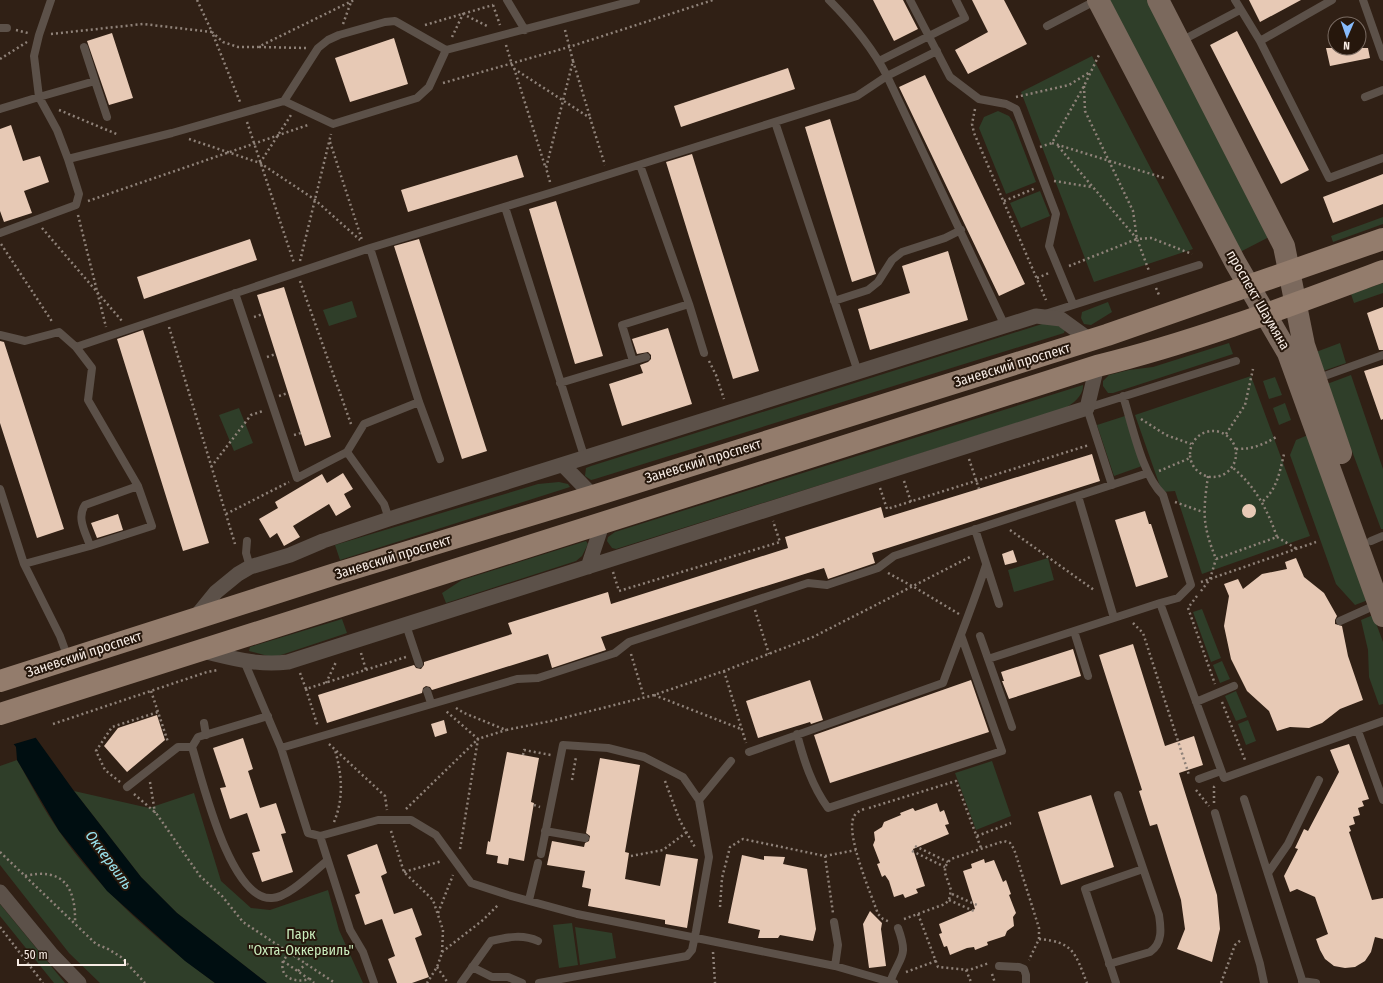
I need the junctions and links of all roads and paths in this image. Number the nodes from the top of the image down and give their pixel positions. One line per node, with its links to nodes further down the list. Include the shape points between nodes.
1 (51, 0): 24 (lane)
2 (197, 0): 23 (path)
3 (508, 0): 15 (path); 22 (lane)
4 (636, 0): 18 (lane)
5 (713, 0): 32 (path)
6 (829, 0): 39 (lane, via 854,25)
7 (910, 0): 27 (lane)
8 (956, 0): 27 (lane, via 965,18)
9 (1098, 0): 19 (lane); 99 (street, проспект Шаумяна)
10 (1158, 0): 29 (street, проспект Шаумяна)
11 (1235, 0): 16 (lane)
12 (1332, 0): 28 (lane)
13 (1363, 0): 37 (lane)
14 (352, 1): 26 (path); 31 (path)
15 (493, 5): 17 (path); 25 (path)
16 (1240, 10): 28 (lane); 29 (lane)
17 (463, 14): 21 (path); 25 (path); 34 (path)
18 (562, 20): 22 (lane); 32 (path)
19 (1047, 26)
20 (4, 28): 24 (path)
21 (411, 29): 26 (lane, via 396,22 385,22); 34 (lane)
22 (525, 30): 25 (lane)
23 (212, 32): 24 (path, via 143,24); 31 (path, via 223,42 238,47); 57 (path)
24 (39, 35): 38 (path); 51 (lane, via 34,56)
25 (504, 35): 34 (lane); 41 (path)
26 (339, 36): 33 (lane)
27 (930, 36): 35 (lane); 39 (lane)
28 (1260, 41): 72 (lane, via 1329,178)
29 (1180, 42): 96 (street, проспект Шаумяна, via 1284,246)
30 (84, 47): 45 (lane)
31 (258, 47): 33 (path)
32 (569, 47): 40 (path); 41 (path)
33 (318, 48): 52 (lane)
34 (446, 50): 47 (lane)
35 (937, 51): 44 (lane); 50 (lane, via 950,77)
36 (1099, 55): 43 (path)
37 (1383, 57)
38 (0, 59)
39 (879, 60): 44 (lane)
40 (573, 61): 53 (path); 59 (path)
41 (512, 63): 42 (path); 47 (path)
42 (513, 68): 53 (path); 77 (path)
43 (1091, 71): 46 (path); 54 (path, via 1069,84 1026,94)
44 (887, 76): 61 (lane, via 857,96); 85 (lane)
45 (96, 81): 51 (lane); 58 (lane)
46 (1084, 86): 68 (path); 74 (path, via 1085,111)
47 (429, 87): 62 (lane, via 417,98)
48 (1383, 90): 49 (lane)
49 (1365, 96)
50 (979, 99): 54 (lane); 97 (path, via 973,114 974,133)
51 (41, 100): 56 (lane); 65 (path); 73 (lane, via 57,130)
52 (284, 101): 55 (lane); 57 (lane)
53 (563, 101): 59 (path); 77 (path)
54 (1006, 104): 70 (lane, via 1016,109)
55 (296, 106): 60 (lane); 64 (path)
56 (0, 109)
57 (244, 112): 63 (lane); 67 (path)
58 (107, 117)
59 (590, 118): 78 (path)
60 (324, 119): 62 (lane); 64 (path)
61 (775, 122): 76 (lane); 104 (lane)
62 (333, 124): 66 (path)
63 (172, 133): 65 (lane); 71 (path)
64 (278, 136): 67 (path); 75 (path)
65 (136, 142): 73 (lane)
66 (330, 142): 81 (path); 81 (path, via 363,243)
67 (254, 143): 71 (path); 75 (path)
68 (1052, 143): 69 (path); 70 (path)
69 (1058, 146): 74 (path); 87 (path)
70 (1031, 150): 93 (lane, via 1056,214 1049,246)
71 (227, 152): 75 (path); 82 (path)
72 (1383, 158)
73 (68, 159): 82 (lane, via 79,194)
74 (1110, 162): 79 (path); 87 (path, via 1133,211)
75 (260, 163): 81 (path); 95 (path)
76 (640, 165): 78 (lane); 106 (lane)
77 (546, 168): 80 (path)
78 (608, 175): 80 (lane)
79 (1164, 178)
80 (553, 192): 83 (lane)
81 (314, 199): 95 (path)
82 (76, 206): 84 (lane); 100 (path)
83 (505, 207): 90 (lane); 127 (lane)
84 (35, 220): 86 (lane); 100 (path)
85 (961, 230): 104 (lane, via 902,252 892,260 878,282 868,290); 111 (lane)
86 (0, 233)
87 (1137, 239): 91 (path, via 1151,238); 93 (path); 98 (path)
88 (1383, 239): 96 (main road, Заневский проспект)
89 (0, 242): 113 (path)
90 (370, 248): 95 (lane); 130 (lane)
91 (1192, 254)
92 (1198, 265): 98 (lane)
93 (1058, 270): 97 (path); 107 (lane)
94 (1383, 271): 105 (main road, Заневский проспект)
95 (297, 272): 101 (lane); 136 (path)
96 (1290, 272): 99 (main road, Заневский проспект); 105 (street, проспект Шаумяна)
97 (1037, 278): 103 (path)
98 (1153, 280): 102 (path); 107 (lane)
99 (1249, 286): 108 (street, проспект Шаумяна); 116 (main road, Заневский проспект)
100 (98, 292): 112 (path); 115 (path)
101 (235, 293): 110 (lane); 131 (lane)
102 (1159, 295)
103 (1046, 300)
104 (834, 301): 125 (lane)
105 (1296, 303): 108 (main road, Заневский проспект); 126 (street, проспект Шаумяна, via 1304,345)
106 (689, 304): 118 (lane); 121 (lane, via 622,325)
107 (1073, 304): 109 (lane)
108 (1266, 314): 123 (main road, Заневский проспект); 194 (street, проспект Шаумяна, via 1288,353)
109 (1036, 316): 111 (street); 116 (street, via 1060,319)
110 (165, 317): 112 (lane); 147 (path)
111 (1005, 326): 125 (street)
112 (129, 329): 115 (lane)
113 (59, 332): 114 (lane, via 24,341); 117 (lane)
114 (0, 335)
115 (108, 336): 117 (lane)
116 (1090, 340): 159 (main road, Заневский проспект)
117 (76, 347): 156 (lane, via 92,368 88,400)
118 (704, 352): 129 (path, via 716,375)
119 (1383, 355): 126 (lane)
120 (646, 357): 121 (lane)
121 (633, 361): 127 (lane)
122 (1236, 361): 128 (lane)
123 (1097, 366): 132 (street); 169 (main road, Заневский проспект)
124 (1253, 369): 134 (path, via 1245,405)
125 (858, 372): 145 (street)
126 (1315, 379): 172 (street, проспект Шаумяна)
127 (560, 383): 145 (lane)
128 (1123, 396): 132 (lane); 133 (lane)
129 (724, 400)
130 (419, 402): 136 (lane, via 364,424); 144 (lane)
131 (273, 408): 147 (path, via 250,415); 151 (lane)
132 (1087, 408): 139 (street); 154 (lane)
133 (1128, 410): 138 (path, via 1166,435); 149 (lane)
134 (1226, 434): 138 (path, via 1213,430 1206,431); 140 (path)
135 (1278, 436): 140 (path, via 1259,446)
136 (356, 437): 141 (lane)
137 (1090, 444): 153 (path)
138 (1191, 444): 143 (path)
139 (965, 447): 153 (path); 183 (street)
140 (1236, 449): 148 (path)
141 (347, 452): 151 (lane); 166 (lane, via 384,504)
142 (1284, 454): 162 (path, via 1276,483)
143 (1190, 458): 149 (path); 150 (path, via 1196,470)
144 (440, 459)
145 (585, 459): 146 (street)
146 (564, 466): 159 (street); 166 (street)
147 (211, 467): 165 (path)
148 (1232, 467): 150 (path, via 1221,476); 162 (path, via 1245,478)
149 (1149, 475): 154 (lane); 161 (lane)
150 (1208, 476): 164 (path)
151 (296, 478): 165 (path)
152 (903, 478): 163 (path)
153 (976, 480): 158 (path); 163 (path)
154 (1112, 484): 160 (lane)
155 (879, 485): 163 (path, via 887,509)
156 (138, 486): 175 (lane, via 85,505 81,517); 175 (lane, via 152,526)
157 (0, 489): 180 (lane)
158 (979, 489)
159 (594, 496): 198 (main road, Заневский проспект, via 334,574)
160 (1078, 496): 168 (lane); 190 (lane)
161 (1163, 498): 164 (path); 187 (lane)
162 (1263, 501): 171 (path)
163 (911, 502)
164 (1203, 512): 179 (path, via 1207,537)
165 (226, 514): 176 (path)
166 (389, 519): 182 (street)
167 (773, 519): 189 (path, via 780,542)
168 (999, 521): 170 (lane); 190 (path)
169 (603, 522): 183 (street); 205 (main road, Заневский проспект)
170 (975, 529): 178 (lane); 184 (lane, via 894,556)
171 (1277, 538): 177 (path); 179 (path)
172 (1377, 538): 185 (street, проспект Шаумяна)
173 (247, 541): 182 (lane, via 246,553)
174 (1316, 542): 177 (path)
175 (90, 546): 180 (lane)
176 (236, 549)
177 (1297, 549): 186 (path)
178 (981, 550): 181 (lane); 188 (path, via 962,563)
179 (1216, 559): 186 (path)
180 (24, 564): 209 (lane, via 60,636)
181 (986, 565): 192 (lane); 197 (lane)
182 (250, 567): 198 (street, via 216,592)
183 (588, 567): 200 (street)
184 (878, 568): 188 (path); 191 (lane, via 827,585 808,583)
185 (1383, 573)
186 (1210, 579): 187 (path); 223 (path, via 1188,608)
187 (1191, 585): 193 (lane, via 1178,598)
188 (914, 586): 197 (path); 207 (path, via 813,637)
189 (626, 589)
190 (1109, 601): 196 (lane)
191 (752, 602): 204 (lane); 207 (path)
192 (999, 604)
193 (1160, 604): 195 (lane); 227 (lane)
194 (1381, 610): 199 (lane)
195 (1125, 615): 196 (lane); 255 (path, via 1143,633)
196 (1114, 618): 201 (lane)
197 (968, 619): 202 (lane)
198 (194, 620): 209 (main road, Заневский проспект)
199 (1340, 621)
200 (406, 625): 206 (lane); 211 (street, via 288,662 269,664)
201 (1074, 631): 210 (lane); 216 (lane)
202 (960, 635): 238 (lane, via 943,683); 238 (lane, via 1002,751 828,808 806,769)
203 (980, 636): 210 (lane)
204 (628, 643): 225 (path); 226 (lane, via 615,653 538,678 517,679)
205 (201, 650): 211 (street); 229 (main road, Заневский проспект)
206 (416, 654): 212 (lane); 218 (path)
207 (769, 654): 215 (path)
208 (338, 656): 218 (path)
209 (68, 659): 217 (main road, Заневский проспект)
210 (988, 659): 234 (lane)
211 (244, 661): 230 (lane)
212 (418, 664)
213 (298, 669): 220 (path)
214 (221, 670): 221 (path, via 207,672)
215 (724, 671): 224 (path); 235 (path)
216 (1088, 676)
217 (10, 678)
218 (326, 682): 220 (path)
219 (1234, 686): 223 (lane)
220 (306, 689): 240 (path)
221 (151, 691): 228 (path); 233 (path)
222 (427, 691): 226 (lane)
223 (1218, 692): 227 (lane); 251 (path)
224 (654, 695): 225 (path); 235 (path)
225 (644, 697): 236 (path)
226 (437, 702): 236 (path); 240 (lane); 241 (path)
227 (1196, 702): 254 (lane)
228 (158, 712): 246 (path); 259 (path, via 112,727 96,751 105,770)
229 (0, 714)
230 (268, 716): 239 (lane); 243 (lane)
231 (1383, 721): 237 (lane)
232 (204, 723): 239 (lane)
233 (53, 724)
234 (1012, 727)
235 (741, 729): 247 (path)
236 (506, 730): 241 (path)
237 (1358, 731): 254 (lane); 263 (lane)
238 (797, 734): 247 (lane)
239 (206, 735): 242 (lane, via 198,737)
240 (321, 736): 243 (lane); 244 (path)
241 (478, 739): 266 (path); 283 (path)
242 (192, 747): 246 (lane, via 178,747); 282 (lane, via 215,824 236,872 247,887 260,897 283,896)
243 (281, 748): 271 (lane, via 308,833)
244 (335, 750): 266 (path, via 385,796); 270 (path, via 340,770 341,792 338,814)
245 (577, 751): 256 (path)
246 (171, 752): 252 (lane)
247 (749, 752)
248 (523, 755): 249 (path, via 524,750)
249 (561, 757): 262 (lane, via 563,745 608,748 644,757 683,776); 268 (lane)
250 (731, 761): 262 (lane)
251 (1246, 763)
252 (148, 770): 259 (lane); 264 (path)
253 (661, 774): 269 (path)
254 (1222, 775): 258 (lane); 265 (path, via 1214,787)
255 (1189, 776)
256 (572, 780)
257 (1319, 780): 290 (lane, via 1288,844)
258 (1195, 781): 265 (path)
259 (127, 787): 264 (path)
260 (1118, 795): 287 (lane)
261 (1244, 799): 290 (lane)
262 (698, 800): 289 (lane, via 709,857)
263 (1383, 800)
264 (156, 813): 313 (path, via 200,876 222,896 243,922)
265 (1215, 813): 307 (lane)
266 (392, 819): 270 (lane, via 378,820); 283 (lane, via 411,820 436,835); 288 (path)
267 (1012, 823): 272 (path)
268 (545, 831): 273 (lane); 279 (lane)
269 (687, 832): 280 (path, via 663,850); 289 (path)
270 (330, 834): 271 (lane)
271 (320, 836): 282 (lane)
272 (977, 836): 275 (path); 276 (path, via 956,781 857,813 852,824)
273 (586, 838)
274 (914, 846): 284 (path)
275 (981, 848): 284 (path); 309 (path, via 1004,841 1014,849 1039,928)
276 (856, 850): 281 (path); 305 (path, via 878,914)
277 (912, 852): 286 (path)
278 (1, 853): 291 (path)
279 (541, 854)
280 (632, 856)
281 (825, 856): 298 (path, via 743,839 738,841 730,847 728,853 722,878); 303 (path)
282 (327, 861): 334 (lane, via 350,930 364,952)
283 (454, 862): 288 (path); 294 (lane, via 471,882); 300 (path)
284 (948, 862): 286 (path)
285 (538, 863): 295 (lane)
286 (945, 867): 293 (path)
287 (1143, 869): 317 (lane, via 1160,924 1159,942 1150,952); 317 (lane, via 1084,889)
288 (404, 872): 300 (path, via 433,900)
289 (706, 872): 308 (lane)
290 (1268, 873): 328 (lane)
291 (25, 876): 304 (path); 304 (path, via 44,873 62,879 71,890 74,899)
292 (0, 892): 330 (street, via 52,955)
293 (952, 894): 296 (path); 297 (path)
294 (508, 895): 295 (lane); 312 (path, via 483,920)
295 (528, 900): 308 (lane, via 577,914)
296 (950, 900): 299 (path); 301 (path)
297 (977, 905)
298 (720, 907)
299 (974, 911)
300 (438, 913): 312 (path, via 443,930)
301 (918, 914): 302 (path); 315 (path)
302 (903, 919)
303 (834, 922): 318 (lane, via 838,945)
304 (75, 924): 331 (path, via 96,944 121,957)
305 (897, 925): 326 (lane, via 904,945 904,954)
306 (0, 927): 329 (path)
307 (1250, 931): 344 (path, via 1235,945); 345 (lane)
308 (695, 938): 311 (lane); 339 (lane, via 692,950 687,956)
309 (1039, 939): 323 (path); 342 (path, via 1056,940 1069,947 1077,958)
310 (538, 941): 321 (lane, via 529,936 492,941)
311 (713, 942): 318 (lane); 340 (path)
312 (442, 952): 320 (path)
313 (289, 953): 314 (path); 316 (path)
314 (283, 961): 324 (path); 325 (path, via 284,974 291,979)
315 (936, 961): 322 (path, via 938,967); 326 (path, via 903,973)
316 (306, 964): 324 (path); 333 (path)
317 (1109, 964): 343 (lane)
318 (835, 966): 326 (lane)
319 (999, 966): 322 (path, via 987,963 969,970); 323 (lane)
320 (437, 967): 335 (path); 336 (path)
321 (472, 967): 337 (lane); 338 (lane, via 492,977 508,978)
322 (965, 969): 327 (path)
323 (1024, 969): 341 (lane)
324 (298, 971): 325 (path)
325 (310, 979): 332 (path)
326 (892, 980)
327 (971, 982)
328 (1303, 982): 346 (lane)
329 (43, 983)
330 (79, 983)
331 (145, 983)
332 (314, 983)
333 (335, 983)
334 (374, 983)
335 (427, 983)
336 (448, 983)
337 (461, 983)
338 (522, 983)
339 (539, 983)
340 (715, 983)
341 (1026, 983)
342 (1087, 983)
343 (1116, 983)
344 (1221, 983)
345 (1264, 983)
346 (1316, 983)

